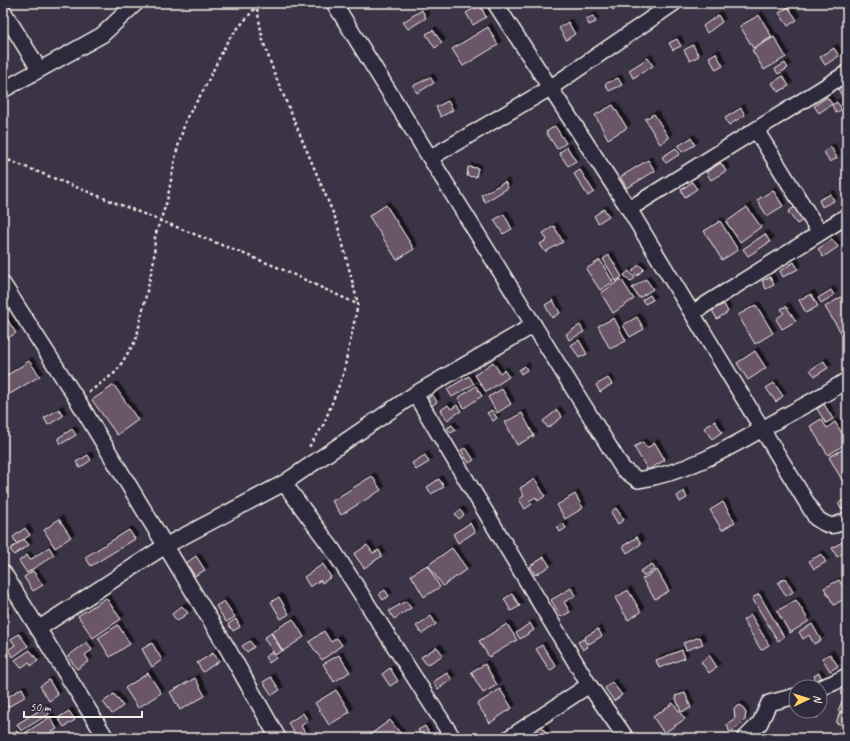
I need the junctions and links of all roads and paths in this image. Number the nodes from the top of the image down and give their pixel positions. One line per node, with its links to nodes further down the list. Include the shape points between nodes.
1 (136, 3): 7 (street, via 102,35)
2 (334, 3): 13 (street)
3 (495, 3): 9 (street)
4 (674, 3): 9 (street)
5 (256, 5): 16 (path, via 228,40 186,119 167,201); 19 (path, via 275,76 336,220)
6 (3, 11): 7 (street)
7 (39, 69): 10 (street)
8 (847, 73): 11 (street)
9 (550, 88): 13 (street); 14 (street)
10 (3, 90)
11 (756, 130): 14 (street); 17 (street)
12 (3, 158): 16 (path)
13 (430, 158): 21 (street)
14 (629, 209): 20 (street)
15 (847, 216): 17 (street)
16 (160, 220): 19 (path, via 277,267); 24 (path, via 136,340 116,372)
17 (820, 233): 20 (street)
18 (3, 284): 24 (street)
19 (358, 304): 26 (path, via 342,375 323,426)
20 (692, 314): 25 (street)
21 (534, 325): 23 (street); 25 (street, via 624,469 638,480 654,478 701,462)
22 (847, 380): 25 (street)
23 (415, 394): 27 (street); 33 (street)
24 (78, 401): 29 (street)
25 (762, 429): 28 (street, via 816,518 827,525 838,525)
26 (306, 451)
27 (284, 483): 29 (street); 38 (street, via 333,550)
28 (847, 520)
29 (165, 546): 31 (street); 37 (street)
30 (3, 572): 31 (street)
31 (38, 629): 36 (street)
32 (847, 676): 34 (street)
33 (589, 685): 39 (street); 40 (street)
34 (828, 685)
35 (788, 698): 41 (street, via 769,703 760,723)
36 (106, 738)
37 (278, 738)
38 (453, 738)
39 (509, 738)
40 (626, 738)
41 (745, 738)

